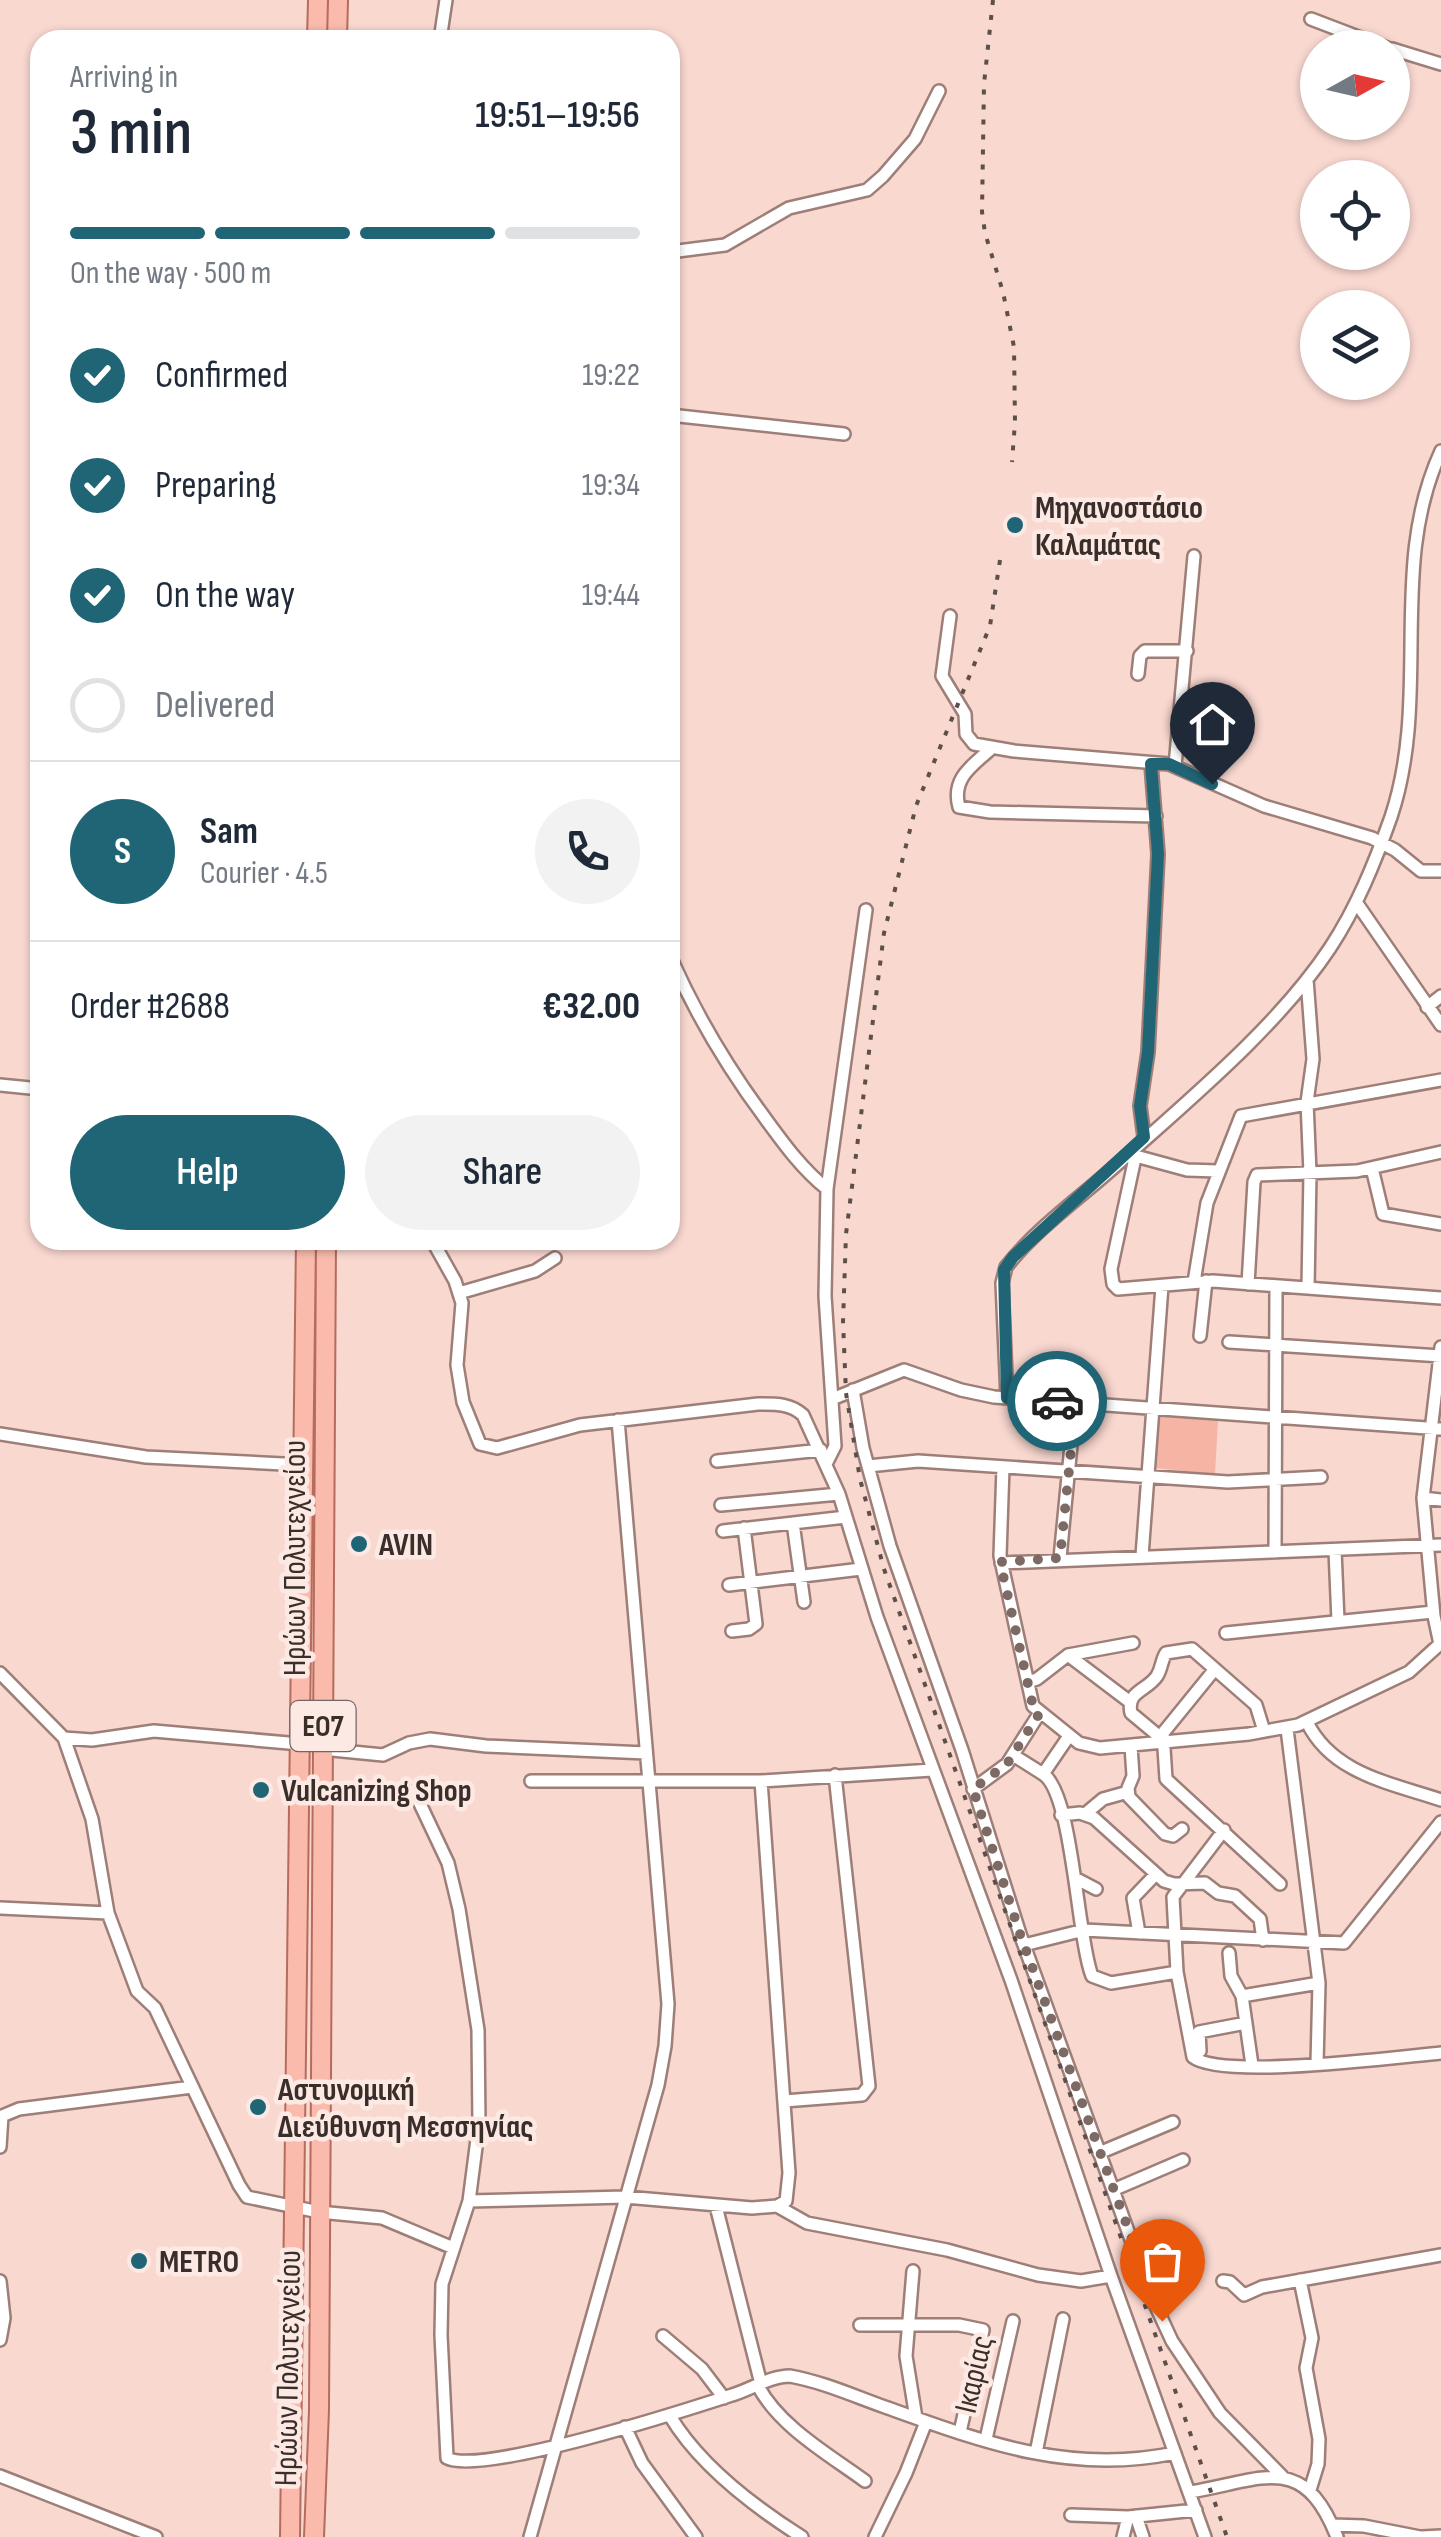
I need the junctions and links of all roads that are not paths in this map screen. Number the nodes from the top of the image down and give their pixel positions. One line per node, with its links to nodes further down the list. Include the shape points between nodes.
1 (318, 0): 5 (main road)
2 (338, 0): 6 (main road)
3 (446, 0): 7 (street)
4 (1311, 20): 8 (street)
5 (317, 30)
6 (337, 30)
7 (442, 30)
8 (1339, 30)
9 (1410, 54): 10 (street)
10 (1441, 64)
11 (940, 91): 12 (street, via 915,138 873,186 788,208 730,244)
12 (680, 251)
13 (680, 417): 14 (street)
14 (844, 434)
15 (1441, 451): 24 (street, via 1415,544 1410,728)
16 (1194, 556): 18 (street)
17 (950, 616): 20 (street, via 942,676 965,714 970,741)
18 (1188, 651): 19 (street, via 1145,650); 22 (street)
19 (1138, 674)
20 (992, 748): 21 (street); 23 (street, via 964,771 959,807)
21 (1151, 764): 22 (street); 23 (street)
22 (1175, 766): 24 (street, via 1252,802)
23 (1156, 816): 37 (street, via 1148,1052 1140,1106)
24 (1381, 842): 25 (street, via 1421,871); 26 (street)
25 (1441, 871)
26 (1356, 902): 29 (street); 31 (street)
27 (866, 910): 43 (street)
28 (680, 977): 43 (street, via 724,1061 794,1158)
29 (1306, 979): 36 (street, via 1313,1059); 37 (street)
30 (1441, 996): 31 (street)
31 (1428, 1007): 32 (street)
32 (1441, 1025)
33 (1441, 1080): 36 (street)
34 (0, 1085): 35 (street)
35 (30, 1088)
36 (1307, 1102): 41 (street, via 1241,1116); 42 (street)
37 (1144, 1137): 39 (street)
38 (1441, 1152): 40 (street)
39 (1132, 1155): 41 (street); 51 (street, via 1112,1280 1124,1290); 64 (street, via 1004,1270)
40 (1372, 1168): 42 (street); 44 (street, via 1384,1214)
41 (1218, 1171): 49 (street)
42 (1310, 1173): 50 (street, via 1254,1178); 53 (street)
43 (827, 1189): 63 (street)
44 (1441, 1224)
45 (306, 1250): 73 (main road, Ηρώων Πολυτεχνείου / ΕΟ7)
46 (326, 1250): 119 (main road, Ηρώων Πολυτεχνείου / ΕΟ7)
47 (437, 1250): 54 (street)
48 (555, 1258): 54 (street, via 535,1271)
49 (1200, 1282): 50 (street); 51 (street); 56 (street)
50 (1248, 1284): 52 (street)
51 (1162, 1286): 66 (street)
52 (1276, 1286): 53 (street); 58 (street)
53 (1308, 1288): 55 (street)
54 (460, 1292): 68 (street, via 458,1375 480,1444 496,1448)
55 (1441, 1298)
56 (1200, 1336)
57 (1229, 1342): 58 (street)
58 (1276, 1345): 60 (street); 67 (street)
59 (1441, 1347): 60 (street)
60 (1440, 1356): 69 (street)
61 (1078, 1374): 65 (street)
62 (854, 1390): 63 (street); 64 (street, via 904,1370); 74 (street)
63 (832, 1398): 71 (street, via 835,1446)
64 (1007, 1398): 65 (street)
65 (1076, 1402): 66 (street); 76 (street)
66 (1153, 1408): 67 (street); 77 (street)
67 (1274, 1416): 69 (street); 79 (street)
68 (618, 1420): 71 (street, via 778,1404 804,1414); 120 (street)
69 (1436, 1428): 81 (street)
70 (0, 1434): 73 (street, via 146,1456)
71 (824, 1456): 72 (street); 80 (street)
72 (717, 1461)
73 (303, 1465): 117 (main road, Ηρώων Πολυτεχνείου / ΕΟ7)
74 (868, 1466): 75 (street, via 918,1461); 128 (street)
75 (1003, 1467): 76 (street); 93 (street)
76 (1068, 1471): 77 (street); 92 (street)
77 (1148, 1476): 79 (street); 91 (street)
78 (1321, 1477): 79 (street)
79 (1274, 1478): 90 (street)
80 (840, 1494): 83 (street); 84 (street)
81 (1423, 1498): 82 (street); 88 (street)
82 (1441, 1500)
83 (721, 1506)
84 (846, 1517): 85 (street); 94 (street)
85 (793, 1523): 86 (street); 95 (street)
86 (744, 1528): 87 (street); 96 (street)
87 (723, 1531)
88 (1434, 1545): 89 (street); 99 (street)
89 (1335, 1550): 90 (street); 100 (street)
90 (1275, 1552): 91 (street)
91 (1142, 1556): 92 (street)
92 (1060, 1558): 93 (street)
93 (1000, 1562): 108 (street)
94 (862, 1569): 95 (street); 122 (street)
95 (800, 1577): 96 (street); 98 (street)
96 (751, 1582): 97 (street); 101 (street, via 756,1624)
97 (729, 1585)
98 (804, 1602)
99 (1433, 1612): 100 (street); 103 (street)
100 (1338, 1621): 102 (street)
101 (732, 1632)
102 (1226, 1633)
103 (1440, 1643): 111 (street, via 1409,1672)
104 (1133, 1644): 105 (street)
105 (1068, 1655): 108 (street); 109 (street)
106 (1215, 1669): 109 (street, via 1192,1649 1169,1651); 113 (street, via 1256,1705); 116 (street)
107 (0, 1673): 115 (street)
108 (1028, 1682): 110 (street)
109 (1130, 1702): 116 (street, via 1130,1713)
110 (1039, 1714): 114 (street); 121 (street)
111 (1307, 1722): 112 (street); 131 (street, via 1340,1763)
112 (1287, 1728): 113 (street); 148 (street)
113 (1264, 1731): 116 (street)
114 (1069, 1736): 118 (street, via 1100,1748); 123 (street)
115 (64, 1738): 117 (street, via 154,1731); 143 (street, via 92,1818)
116 (1161, 1741): 118 (street); 136 (street, via 1167,1780)
117 (300, 1744): 171 (main road, Ηρώων Πολυτεχνείου / ΕΟ7)
118 (1131, 1746): 130 (street)
119 (322, 1749): 120 (street, via 383,1756 430,1739); 172 (main road, Ηρώων Πολυτεχνείου / ΕΟ7)
120 (646, 1753): 126 (street)
121 (1013, 1755): 123 (street); 128 (street)
122 (932, 1770): 124 (street); 176 (street)
123 (1043, 1774): 133 (street, via 1054,1784)
124 (835, 1776): 127 (street); 160 (street, via 868,2090)
125 (531, 1780): 126 (street)
126 (649, 1780): 127 (street); 167 (street, via 668,2004 658,2085)
127 (762, 1781): 160 (street)
128 (973, 1789): 149 (street)
129 (414, 1791): 168 (street, via 448,1863 478,2030 479,2124)
130 (1128, 1792): 132 (street, via 1103,1799); 135 (street, via 1165,1834)
131 (1441, 1800)
132 (1085, 1814): 133 (street); 137 (street)
133 (1062, 1815): 138 (street)
134 (1441, 1822): 148 (street, via 1349,1940)
135 (1182, 1829)
136 (1224, 1830): 139 (street); 140 (street)
137 (1155, 1875): 139 (street); 146 (street, via 1133,1898)
138 (1074, 1878): 141 (street); 144 (street)
139 (1182, 1884): 145 (street, via 1173,1896); 147 (street, via 1205,1883 1234,1896 1260,1919)
140 (1280, 1884)
141 (1096, 1889)
142 (0, 1908): 143 (street)
143 (108, 1912): 159 (street, via 137,1992 155,2008)
144 (1084, 1930): 146 (street); 149 (street); 151 (street, via 1090,1970 1098,1980)
145 (1174, 1933): 146 (street); 147 (street); 151 (street)
146 (1140, 1934)
147 (1262, 1940): 148 (street)
148 (1315, 1943): 152 (street)
149 (1024, 1945): 164 (street)
150 (1229, 1953): 153 (street)
151 (1177, 1972): 158 (street, via 1193,2056 1218,2066)
152 (1319, 1983): 153 (street); 157 (street)
153 (1242, 1996): 154 (street)
154 (1246, 2023): 155 (street, via 1199,2032); 158 (street)
155 (1200, 2051)
156 (1441, 2052): 157 (street)
157 (1317, 2064): 158 (street)
158 (1252, 2065)
159 (192, 2087): 161 (street, via 31,2106); 171 (street, via 248,2196)
160 (784, 2101): 170 (street, via 789,2192)
161 (1, 2116): 163 (street)
162 (1173, 2122): 164 (street)
163 (0, 2147)
164 (1099, 2153): 166 (street)
165 (1183, 2160): 166 (street)
166 (1113, 2190): 198 (street, via 1172,2341 1220,2413)
167 (625, 2197): 168 (street); 169 (street); 194 (street)
168 (469, 2201): 173 (street)
169 (716, 2206): 170 (street); 187 (street)
170 (777, 2206): 176 (street, via 807,2223 1038,2276)
171 (295, 2207): 172 (street); 208 (main road, Ηρώων Πολυτεχνείου / ΕΟ7)
172 (320, 2212): 173 (street, via 382,2218); 209 (main road, Ηρώων Πολυτεχνείου / ΕΟ7)
173 (452, 2247): 194 (street, via 440,2310 446,2456 467,2462)
174 (1441, 2255): 178 (street)
175 (913, 2271): 183 (street)
176 (1110, 2276): 195 (street)
177 (1223, 2280): 178 (street, via 1244,2295)
178 (1300, 2280): 200 (street, via 1312,2338 1306,2368 1319,2443)
179 (0, 2281): 180 (street)
180 (0, 2308): 186 (street)
181 (1063, 2318): 196 (street)
182 (1014, 2320): 193 (street, Ικαρίας)
183 (908, 2324): 184 (street); 190 (street, via 906,2360); 192 (street, via 983,2330)
184 (860, 2325)
185 (663, 2336): 188 (street, via 702,2368)
186 (0, 2340)
187 (760, 2385): 188 (street); 190 (street, via 781,2376 805,2378); 199 (street, via 793,2427)
188 (724, 2398): 189 (street)
189 (670, 2416): 191 (street); 212 (street, via 740,2492)
190 (920, 2420): 192 (street); 213 (street, via 906,2474)
191 (626, 2427): 194 (street); 211 (street, via 642,2463)
192 (960, 2432): 193 (street)
193 (986, 2439): 196 (street)
194 (557, 2444): 210 (street)
195 (1175, 2453): 196 (street, via 1088,2462); 201 (street)
196 (1036, 2454)
197 (0, 2476): 207 (street)
198 (1282, 2476): 200 (street); 201 (street)
199 (865, 2481)
200 (1310, 2490): 205 (street)
201 (1190, 2492): 202 (street)
202 (1196, 2510): 204 (street); 216 (street)
203 (1070, 2515): 204 (street)
204 (1132, 2516): 214 (street); 215 (street)
205 (1335, 2531): 217 (street, via 1360,2526)
206 (1441, 2536): 217 (street)
207 (156, 2537)
208 (290, 2537)
209 (314, 2537)
210 (530, 2537)
211 (696, 2537)
212 (802, 2537)
213 (875, 2537)
214 (1123, 2537)
215 (1143, 2537)
216 (1205, 2537)
217 (1421, 2537)

